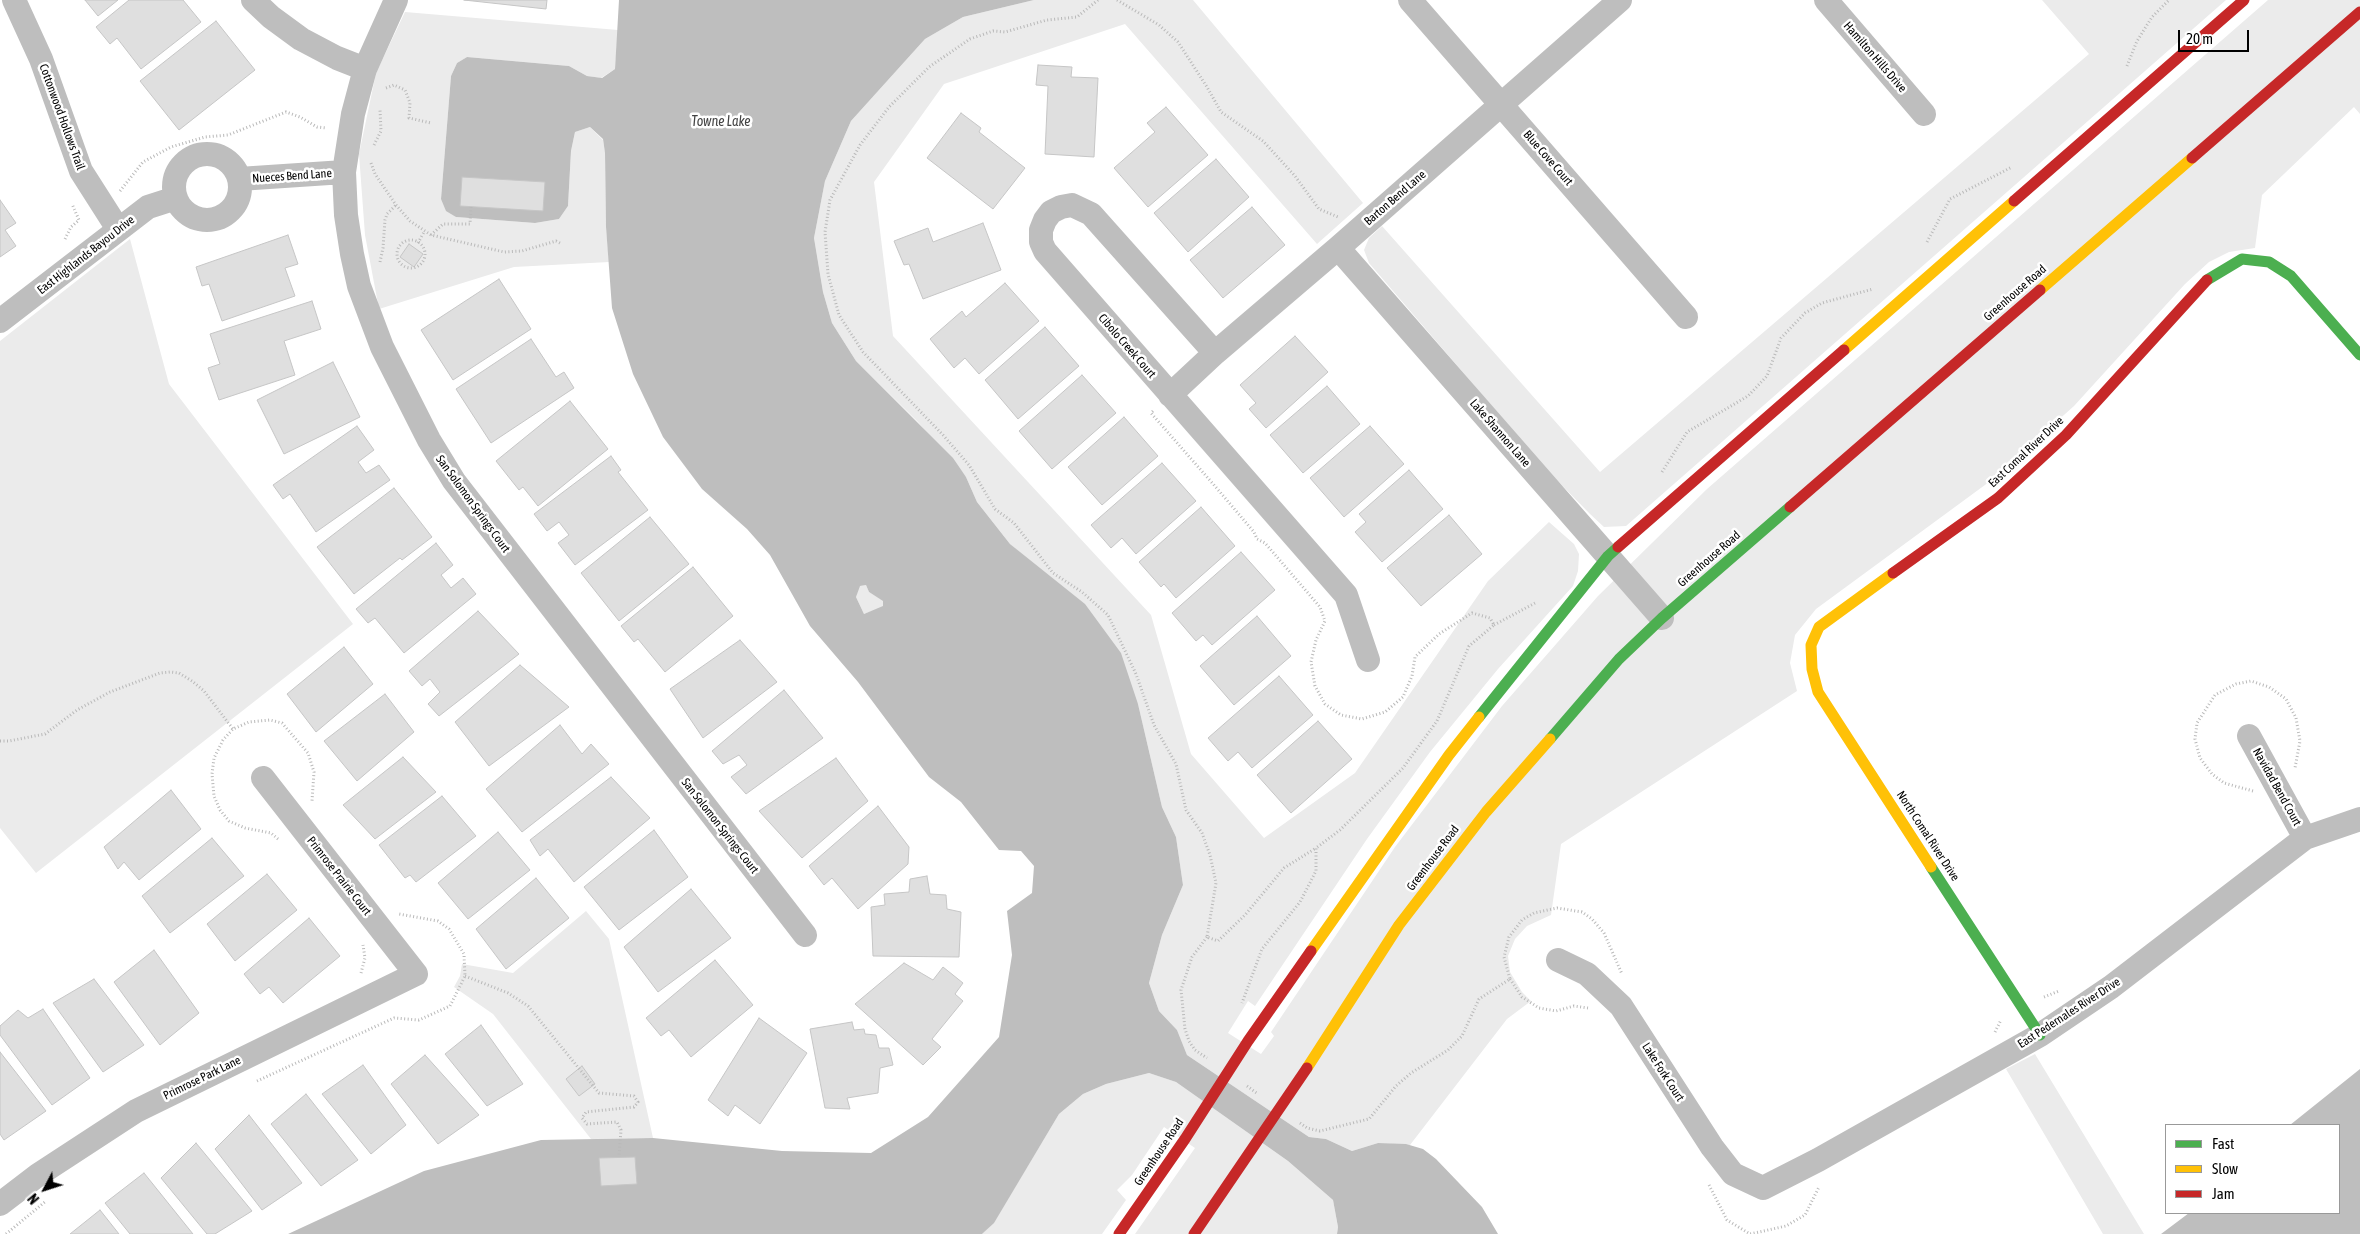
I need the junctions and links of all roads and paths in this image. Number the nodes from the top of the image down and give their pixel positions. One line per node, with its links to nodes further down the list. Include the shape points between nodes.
1 (14, 0): 28 (street, Cottonwood Hollows Trail, via 41,59 80,171)
2 (253, 0): 12 (street, via 271,18 301,39)
3 (396, 0): 12 (street, San Solomon Springs Court)
4 (1098, 0): 74 (path, via 1077,17 1047,20 1005,32 993,31 970,39 929,67 889,107 860,145 830,200 825,232 828,274 839,314 863,352 969,465 995,509 1014,523 1052,573 1082,592 1108,615 1136,674 1154,725 1176,764 1186,810 1202,833 1210,854 1216,883 1207,937 1218,941 1245,915 1284,868 1316,848 1316,871 1300,902 1262,950 1242,1002)
5 (1117, 0): 30 (path, via 1159,25 1178,42 1221,112 1263,141 1319,208)
6 (1410, 0): 15 (street, Blue Cove Court)
7 (1620, 0): 15 (street, Barton Bend Lane)
8 (1826, 0): 17 (street, Hamilton Hills Drive)
9 (2169, 0): 13 (path, via 2152,17 2137,41)
10 (2244, 0): 48 (main road, Greenhouse Road)
11 (2360, 12): 49 (main road, Greenhouse Road)
12 (365, 68): 23 (street, San Solomon Springs Court, via 353,114)
13 (2125, 73)
14 (384, 90): 18 (path, via 394,84 405,90 410,103 409,118)
15 (1501, 105): 39 (street, Barton Bend Lane); 42 (street, Blue Cove Court)
16 (379, 107): 20 (path, via 380,131)
17 (1924, 114)
18 (431, 124)
19 (333, 129): 28 (path, via 317,127 286,112 228,135 205,136 171,146 143,162 124,188)
20 (371, 151)
21 (370, 158): 27 (path, via 375,174)
22 (2014, 166): 38 (path, via 1950,199)
23 (344, 172): 24 (street, Nueces Bend Lane); 63 (street, San Solomon Springs Court, via 346,215 359,286 382,347 428,440 484,521)
24 (239, 179): 26 (street, via 236,202 220,217 209,220 191,215); 26 (street, via 229,162 219,156 196,155 184,162 178,172)
25 (70, 196): 31 (path)
26 (176, 198): 32 (street, East Highlands Bayou Drive, via 148,207)
27 (396, 205): 33 (path); 40 (path, via 385,220)
28 (102, 206): 31 (path); 32 (street, Cottonwood Hollows Trail)
29 (471, 207): 34 (path, via 470,224 443,224)
30 (1338, 217)
31 (79, 220): 35 (path, via 71,227)
32 (118, 229): 43 (street, East Highlands Bayou Drive)
33 (424, 232): 34 (path); 36 (path)
34 (432, 236): 37 (path, via 504,252 522,251 556,241)
35 (63, 243)
36 (418, 243): 36 (path, via 407,241 399,248 397,255 402,264 411,268 422,263 425,253)
37 (560, 243)
38 (1926, 244)
39 (1338, 248): 44 (street, Barton Bend Lane); 48 (street, Lake Shannon Lane)
40 (379, 266)
41 (1877, 288): 47 (path, via 1822,302 1806,313 1781,338 1768,376 1748,396 1687,432)
42 (1686, 317)
43 (0, 321)
44 (1215, 353): 46 (street, Barton Bend Lane); 46 (street, Cibolo Creek Court, via 1092,214 1072,205 1051,212 1041,230 1044,252)
45 (2360, 355): 50 (main road, East Comal River Drive, via 2291,276 2269,262 2242,259 2208,280 2066,435 1998,498 1832,616 1820,627)
46 (1170, 395): 51 (street, Cibolo Creek Court, via 1346,596)
47 (1660, 475)
48 (1608, 556): 49 (street, Lake Shannon Lane); 74 (main road, Greenhouse Road, via 1449,755)
49 (1662, 618): 84 (main road, Greenhouse Road, via 1619,659 1486,812 1399,925 1292,1091)
50 (1811, 645): 73 (main road, North Comal River Drive, via 1812,670 1818,692)
51 (1368, 660)
52 (233, 729): 54 (path, via 192,680 170,672 110,692 77,710 45,734); 58 (path, via 262,720 282,723 308,753 314,772); 61 (path, via 218,748 212,766 214,796 229,821 271,833)
53 (2249, 736): 60 (street, Navidad Bend Court)
54 (0, 741)
55 (2294, 772): 57 (path, via 2300,741 2296,718 2286,699 2269,687 2251,682 2236,684 2215,695 2197,723 2195,739 2200,758 2224,783)
56 (263, 778): 66 (street, Primrose Prairie Court)
57 (2256, 792)
58 (313, 805)
59 (2360, 819): 60 (street, East Pedernales River Drive)
60 (2305, 838): 73 (street, East Pedernales River Drive, via 2111,987)
61 (281, 841)
62 (396, 913): 67 (path, via 438,921 449,929 464,954)
63 (805, 935)
64 (359, 940): 68 (path, via 365,958 362,972)
65 (1558, 960): 79 (street, Lake Fork Court, via 1587,974 1621,1006 1712,1147 1734,1174)
66 (416, 974): 81 (street, Primrose Park Lane, via 136,1111)
67 (466, 976): 75 (path, via 450,1006 419,1020 394,1018); 76 (path, via 508,993 528,1006 599,1093 634,1096 638,1102 634,1108 586,1112 582,1118 587,1124 617,1122 621,1130)
68 (357, 977)
69 (1510, 979): 72 (path, via 1522,997 1539,1008 1556,1011 1574,1006)
70 (2068, 987): 71 (path)
71 (2044, 998)
72 (1593, 1008)
73 (2040, 1035): 79 (street, East Pedernales River Drive)
74 (1248, 1041): 83 (main road, Greenhouse Road)
75 (252, 1083)
76 (618, 1157)
77 (1822, 1182): 78 (path, via 1805,1215 1786,1226 1750,1234 1727,1220)
78 (1708, 1183)
79 (1763, 1188)
80 (49, 1199): 82 (path)
81 (0, 1204)
82 (6, 1234)
83 (1118, 1234)
84 (1194, 1234)

